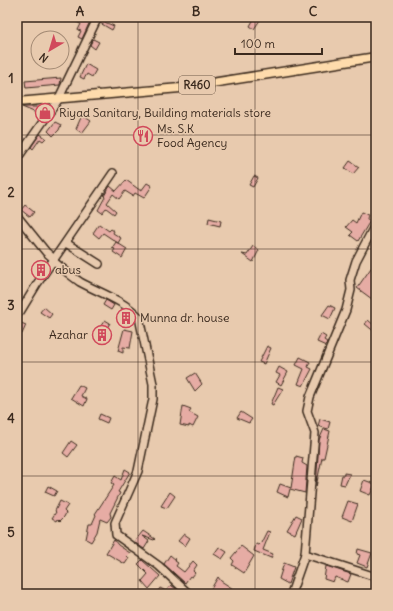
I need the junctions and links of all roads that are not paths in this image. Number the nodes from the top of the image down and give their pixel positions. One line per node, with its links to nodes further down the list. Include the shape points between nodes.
1 (98, 17): 3 (street)
2 (376, 57): 3 (main road, R460, via 180,88)
3 (58, 100): 4 (main road, R460); 5 (street)
4 (17, 102)
5 (17, 159)
6 (113, 173): 9 (street)
7 (17, 216): 10 (street)
8 (376, 223): 13 (street, via 356,261 350,280 351,290 346,310 310,397 307,411 315,433)
9 (66, 243): 10 (street); 11 (street)
10 (54, 260): 12 (street); 15 (street, via 78,281 133,311 139,317 153,384 153,399 138,471 115,523 116,535 159,566)
11 (99, 264)
12 (20, 314)
13 (305, 554): 14 (street); 16 (street)
14 (376, 577)
15 (190, 594)
16 (291, 594)

